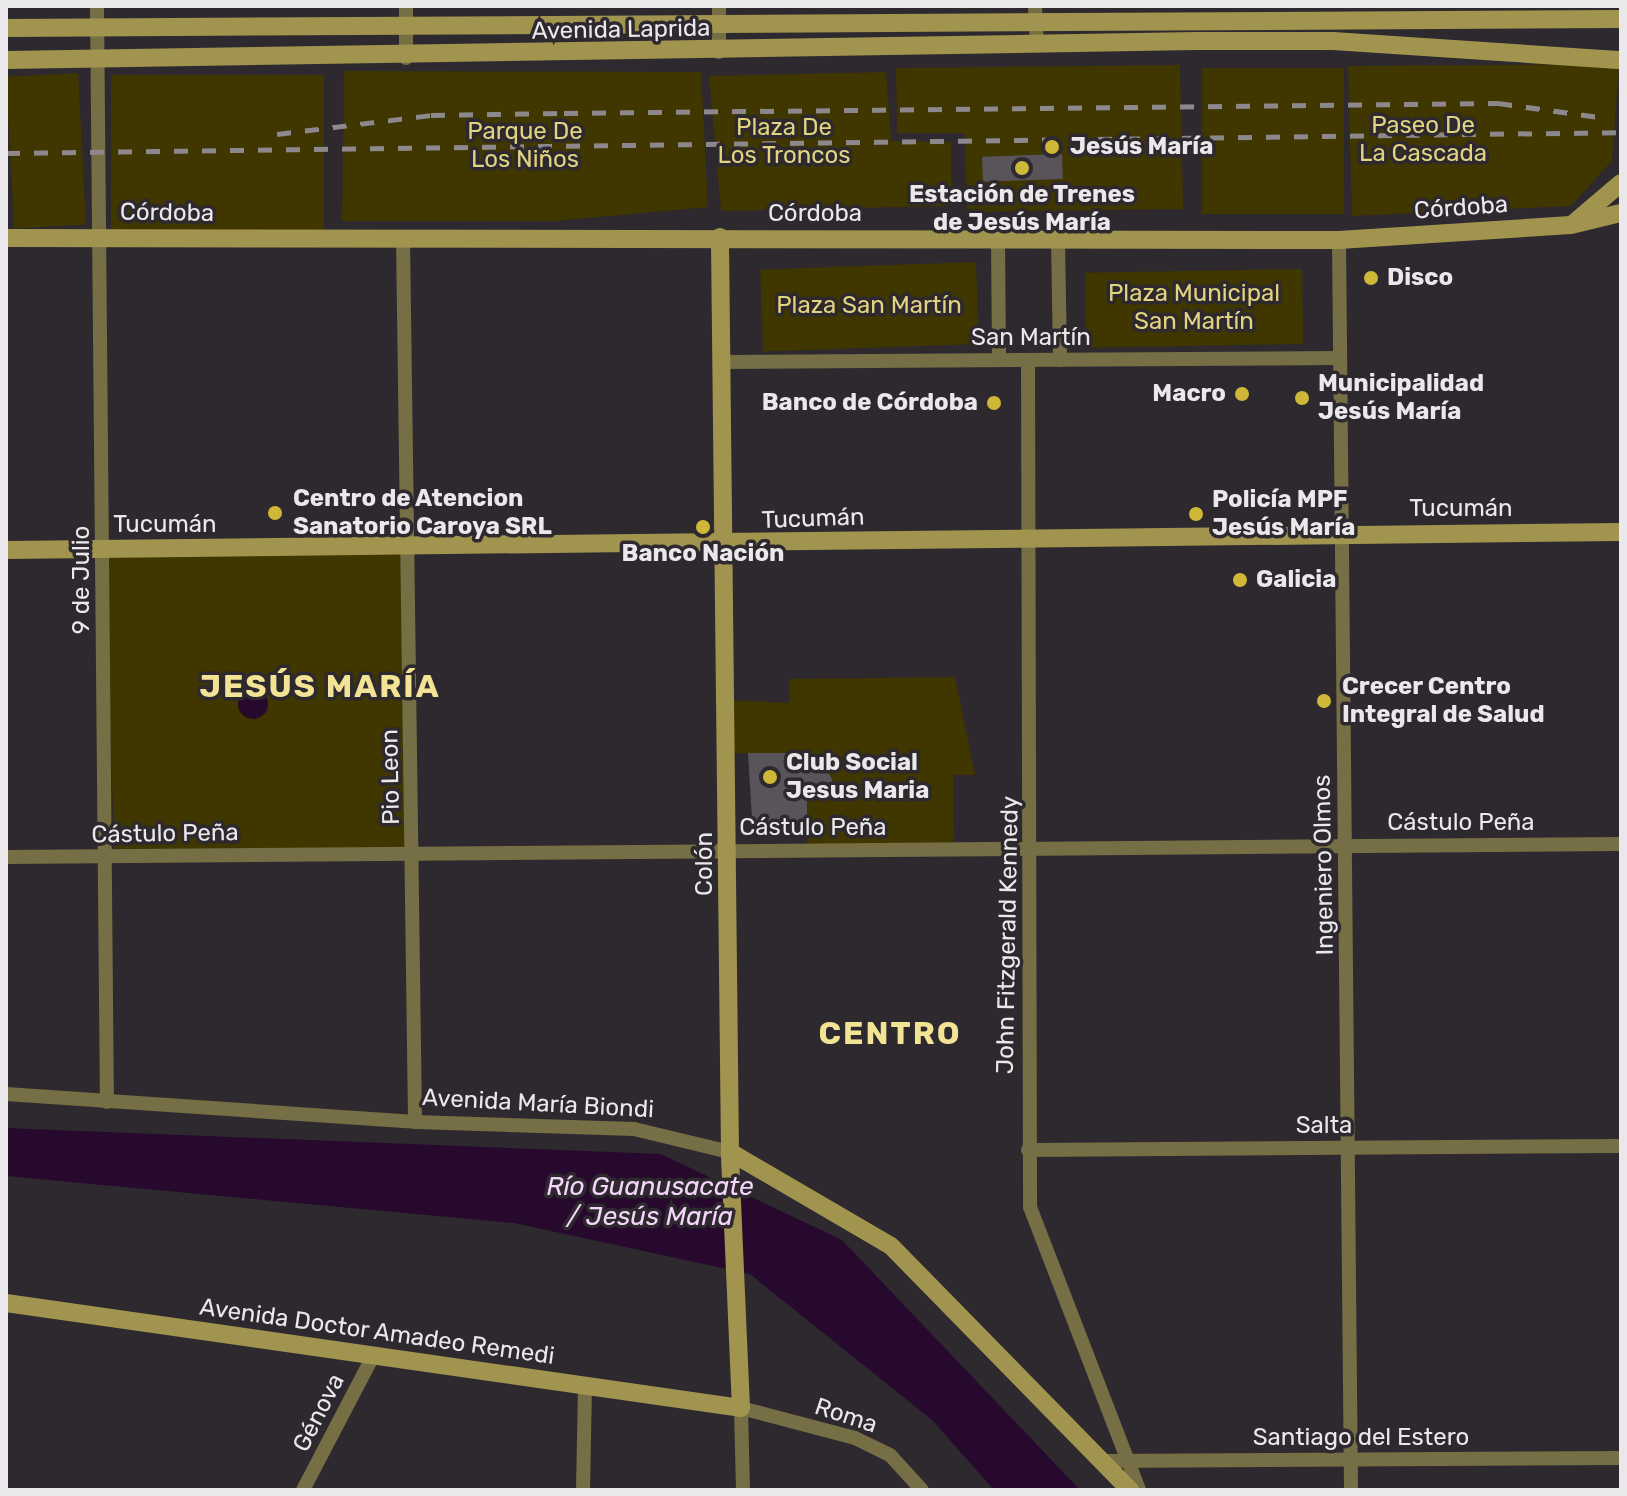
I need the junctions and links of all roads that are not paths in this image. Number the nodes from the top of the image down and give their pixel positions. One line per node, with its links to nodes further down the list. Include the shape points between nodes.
1 (97, 6): 8 (street, 9 de Julio)
2 (406, 6): 7 (street)
3 (1036, 13): 4 (street, Avenida Laprida); 5 (street, Avenida Laprida); 11 (street)
4 (1334, 13): 6 (street, Avenida Laprida); 10 (street)
5 (719, 14): 7 (street, Avenida Laprida); 12 (street)
6 (1621, 19)
7 (406, 26): 8 (street, Avenida Laprida); 14 (street)
8 (97, 27): 9 (street, Avenida Laprida); 13 (street, 9 de Julio)
9 (6, 28)
10 (1333, 41): 11 (street, Avenida Laprida); 16 (street, Avenida Laprida)
11 (1037, 43): 12 (street, Avenida Laprida)
12 (719, 52): 14 (street, Avenida Laprida)
13 (98, 58): 14 (street, Avenida Laprida); 15 (street, Avenida Laprida); 20 (street, 9 de Julio)
14 (406, 58)
15 (6, 60)
16 (1621, 60)
17 (1621, 183): 19 (street)
18 (1621, 213): 19 (street, Córdoba)
19 (1571, 225): 24 (street, Córdoba)
20 (100, 236): 22 (street, Córdoba); 23 (street, Córdoba); 37 (street, 9 de Julio)
21 (720, 237): 23 (street, Córdoba); 26 (street, Córdoba); 31 (street, Colón)
22 (6, 238)
23 (403, 238): 36 (street, Pio Leon)
24 (1339, 240): 25 (street, Córdoba); 27 (street, Ingeniero Olmos)
25 (1058, 241): 26 (street, Córdoba); 30 (street)
26 (998, 242): 28 (street)
27 (1340, 358): 30 (street, San Martín); 33 (street, Ingeniero Olmos)
28 (999, 360): 29 (street, San Martín); 31 (street, San Martín)
29 (1028, 360): 30 (street, San Martín); 34 (street, John Fitzgerald Kennedy)
30 (1060, 360)
31 (722, 362): 35 (street, Colón)
32 (1621, 532): 33 (street, Tucumán)
33 (1342, 534): 34 (street, Tucumán); 40 (street, Ingeniero Olmos)
34 (1032, 536): 35 (street, Tucumán); 41 (street, John Fitzgerald Kennedy)
35 (726, 545): 36 (street, Tucumán); 42 (street, Colón)
36 (407, 547): 37 (street, Tucumán); 43 (street, Pio Leon)
37 (104, 549): 38 (street, Tucumán); 45 (street, 9 de Julio)
38 (6, 550)
39 (1621, 844): 40 (street, Cástulo Peña)
40 (1346, 846): 41 (street, Cástulo Peña); 50 (street, Ingeniero Olmos)
41 (1033, 848): 42 (street, Cástulo Peña); 51 (street, John Fitzgerald Kennedy)
42 (729, 850): 43 (street, Cástulo Peña); 52 (street, Colón)
43 (415, 852): 45 (street, Cástulo Peña); 48 (street, Pio Leon)
44 (6, 857): 45 (street, Cástulo Peña)
45 (105, 857): 47 (street, 9 de Julio)
46 (6, 1094): 47 (street, Avenida María Biondi)
47 (107, 1102): 48 (street, Avenida María Biondi)
48 (415, 1122): 52 (street, Avenida María Biondi, via 634,1129)
49 (1621, 1146): 50 (street, Salta)
50 (1348, 1148): 51 (street, Salta); 58 (street, Ingeniero Olmos)
51 (1028, 1150): 60 (street, John Fitzgerald Kennedy, via 1036,1234)
52 (730, 1152): 56 (street, Colón); 59 (street, Avenida María Biondi, via 891,1246)
53 (6, 1303): 54 (street, Avenida Doctor Amadeo Remedi)
54 (373, 1356): 55 (street, Avenida Doctor Amadeo Remedi); 61 (street, Génova)
55 (585, 1386): 56 (street, Avenida Doctor Amadeo Remedi); 62 (street)
56 (741, 1408): 63 (street, Colón); 64 (street, Roma, via 855,1438 890,1455)
57 (1621, 1458): 58 (street, Santiago del Estero)
58 (1351, 1460): 60 (street, Santiago del Estero); 67 (street, Ingeniero Olmos)
59 (1100, 1461): 60 (street, Santiago del Estero); 65 (street, Avenida María Biondi)
60 (1132, 1461): 66 (street, John Fitzgerald Kennedy)
61 (303, 1490)
62 (583, 1490)
63 (743, 1490)
64 (922, 1490)
65 (1130, 1490)
66 (1139, 1490)
67 (1351, 1490)

